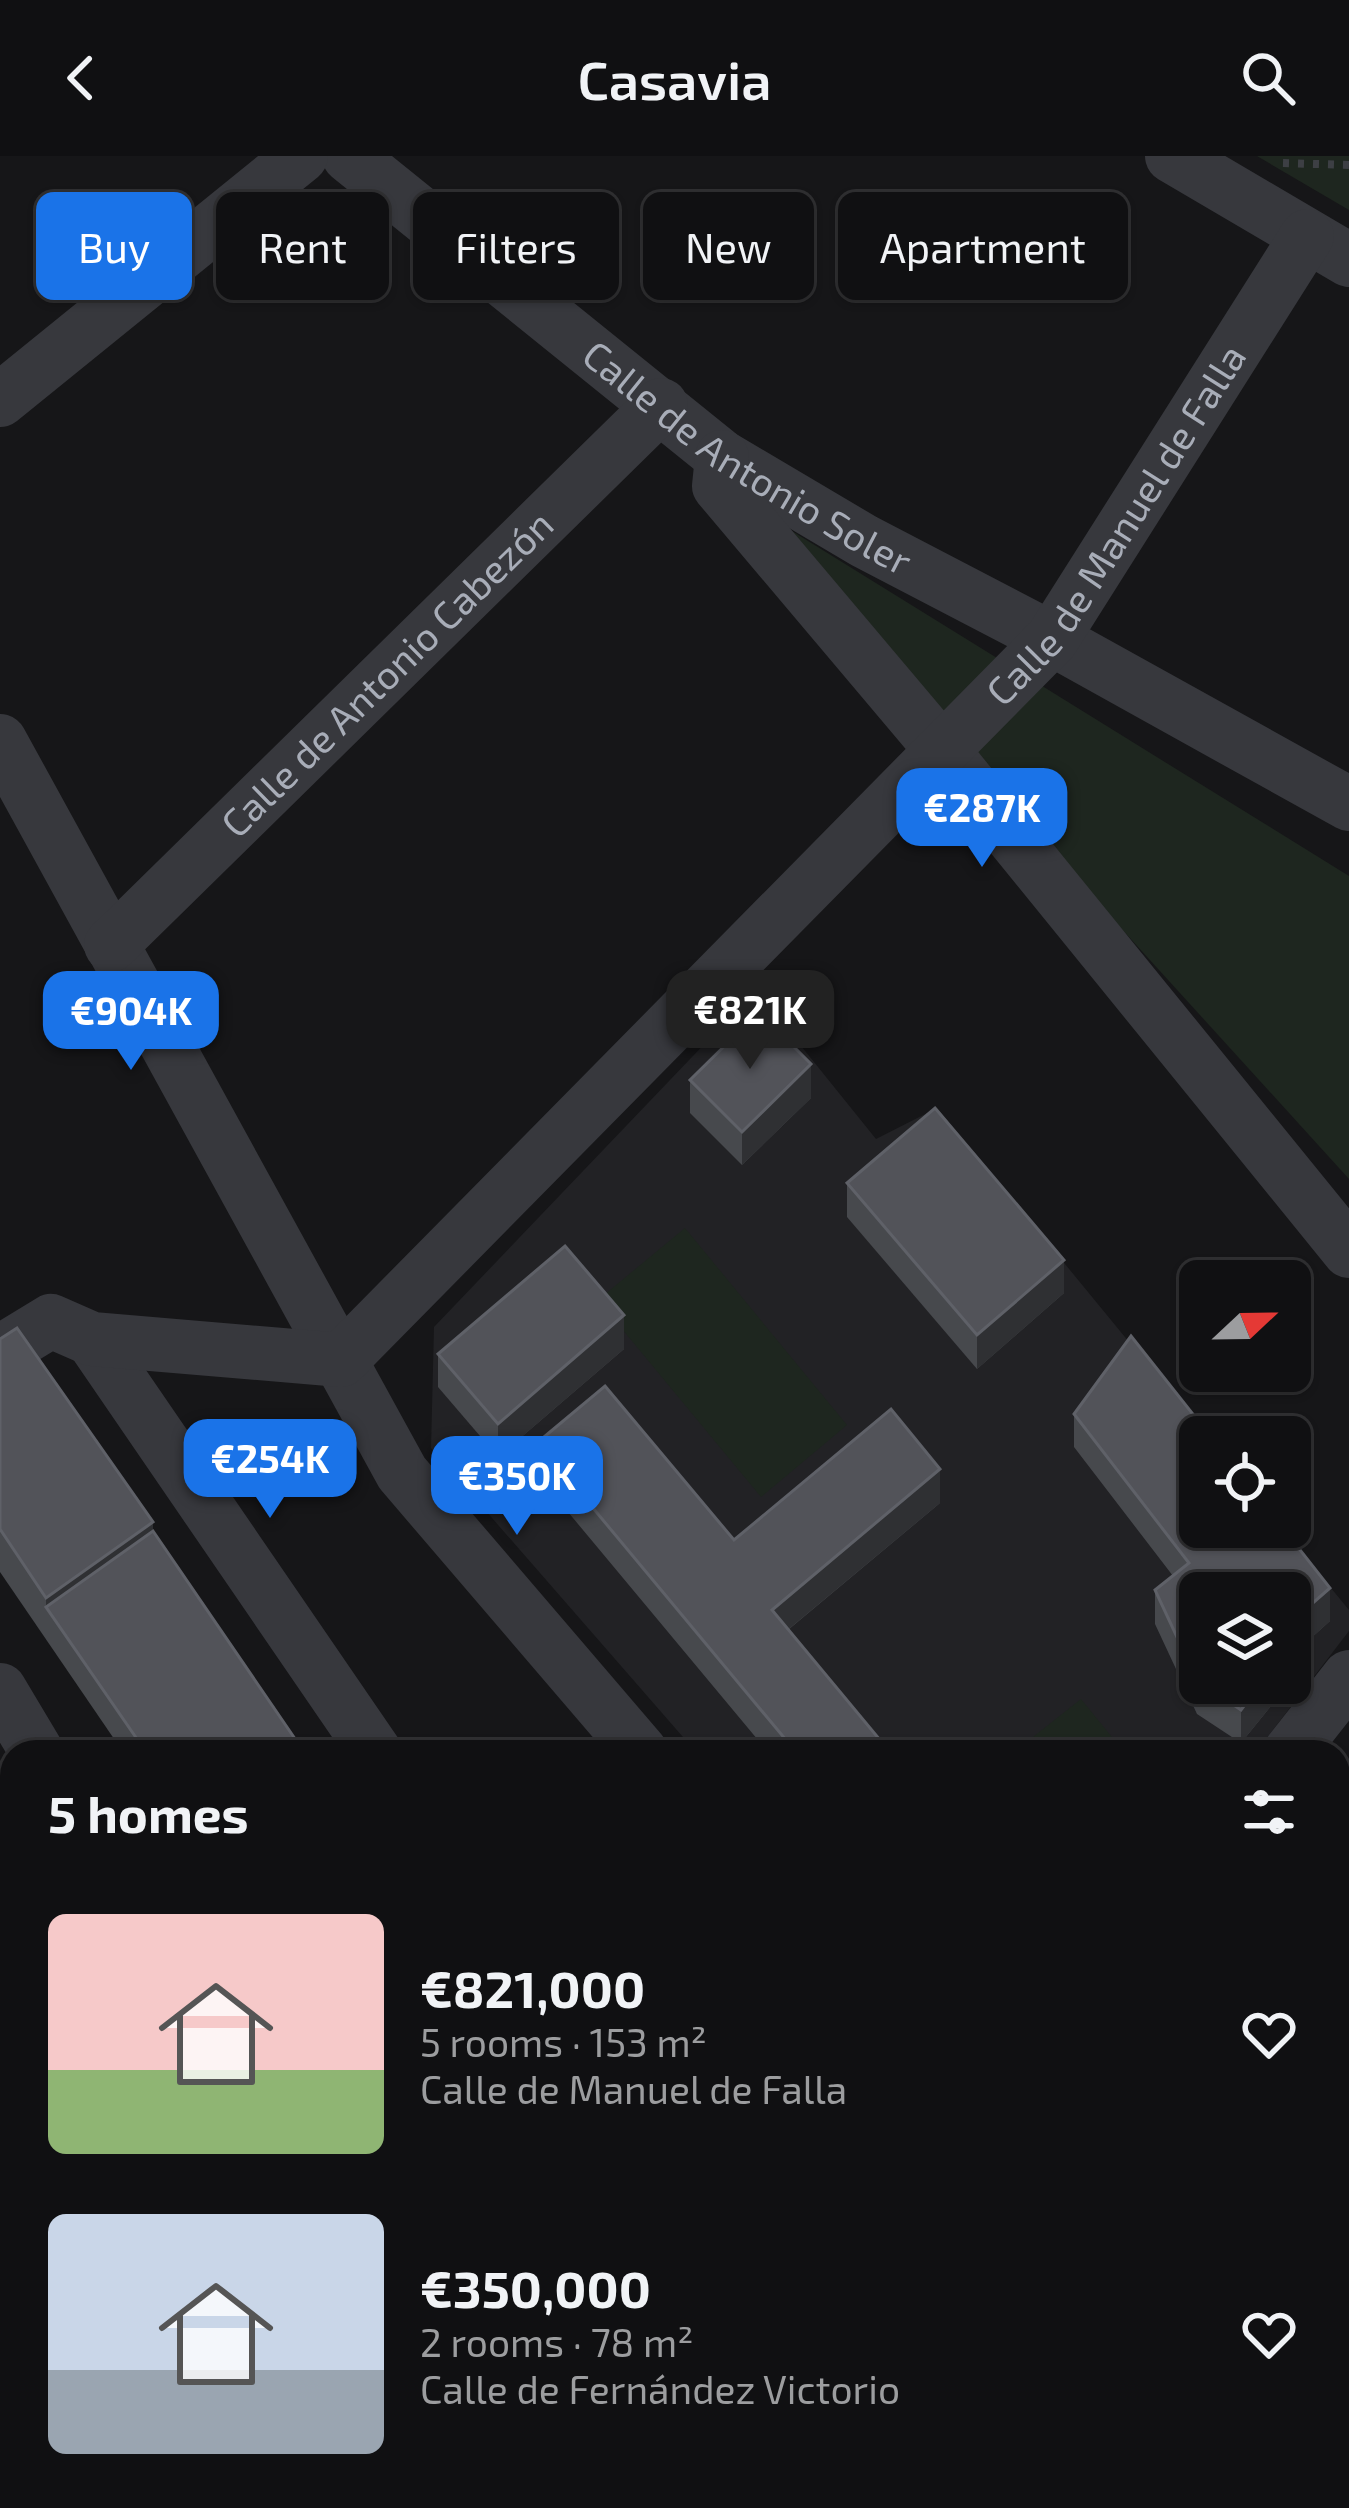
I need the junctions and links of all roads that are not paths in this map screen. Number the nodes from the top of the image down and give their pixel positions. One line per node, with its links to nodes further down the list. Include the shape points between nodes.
1 (301, 156): 5 (street)
2 (349, 156): 6 (street, Calle de Antonio Soler)
3 (1172, 156): 4 (street)
4 (1328, 248): 8 (street, Calle de Manuel de Falla)
5 (0, 400)
6 (661, 405): 7 (street, Calle de Antonio Soler); 12 (street, Calle de Antonio Cabezón)
7 (722, 457): 8 (street, Calle de Antonio Soler); 10 (street, via 718,486)
8 (1052, 639): 10 (street, Calle de Manuel de Falla); 11 (street, Calle de Antonio Soler)
9 (0, 741): 12 (street)
10 (941, 748): 13 (street); 16 (street, Calle de Manuel de Falla)
11 (1349, 804)
12 (111, 945): 16 (street)
13 (1349, 1252)
14 (92, 1339): 15 (street, via 51,1321); 16 (street); 20 (street)
15 (0, 1352)
16 (341, 1360): 21 (street, via 402,1473)
17 (1349, 1677): 22 (street)
18 (0, 1690): 19 (street)
19 (30, 1740)
20 (367, 1740)
21 (620, 1740)
22 (1299, 1740)

